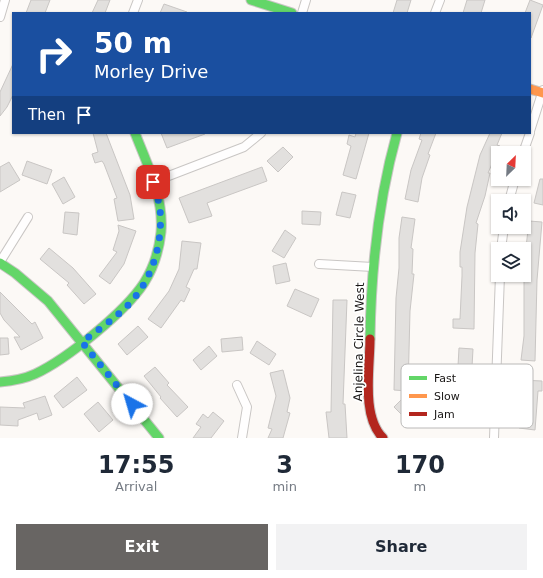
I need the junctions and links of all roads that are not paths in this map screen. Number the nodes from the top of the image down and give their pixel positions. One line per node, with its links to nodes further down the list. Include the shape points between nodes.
1 (5, 0): 10 (street)
2 (138, 0): 6 (street)
3 (251, 0): 7 (street)
4 (306, 0): 8 (street)
5 (440, 0): 9 (street)
6 (134, 12)
7 (289, 12)
8 (302, 12)
9 (435, 12)
10 (0, 17)
11 (531, 89): 12 (street)
12 (543, 92): 13 (street)
13 (531, 129)
14 (135, 134): 19 (street)
15 (261, 134): 19 (street, via 244,147)
16 (397, 134): 23 (street, Anjelina Circle West, via 383,182)
17 (529, 134): 18 (street)
18 (525, 146)
19 (153, 182): 25 (street, via 161,221 157,250 147,279 130,303)
20 (28, 217): 21 (street)
21 (0, 262): 25 (street, via 48,301)
22 (319, 264): 23 (street, Anjelina Circle West)
23 (372, 267): 32 (street, Anjelina Circle West, via 369,404 370,416)
24 (500, 282): 26 (street)
25 (82, 342): 27 (street, via 48,368 20,379); 30 (street)
26 (497, 364)
27 (0, 382)
28 (237, 385): 31 (street, via 247,407)
29 (494, 428): 33 (street)
30 (159, 438)
31 (242, 438)
32 (383, 438)
33 (494, 438)

